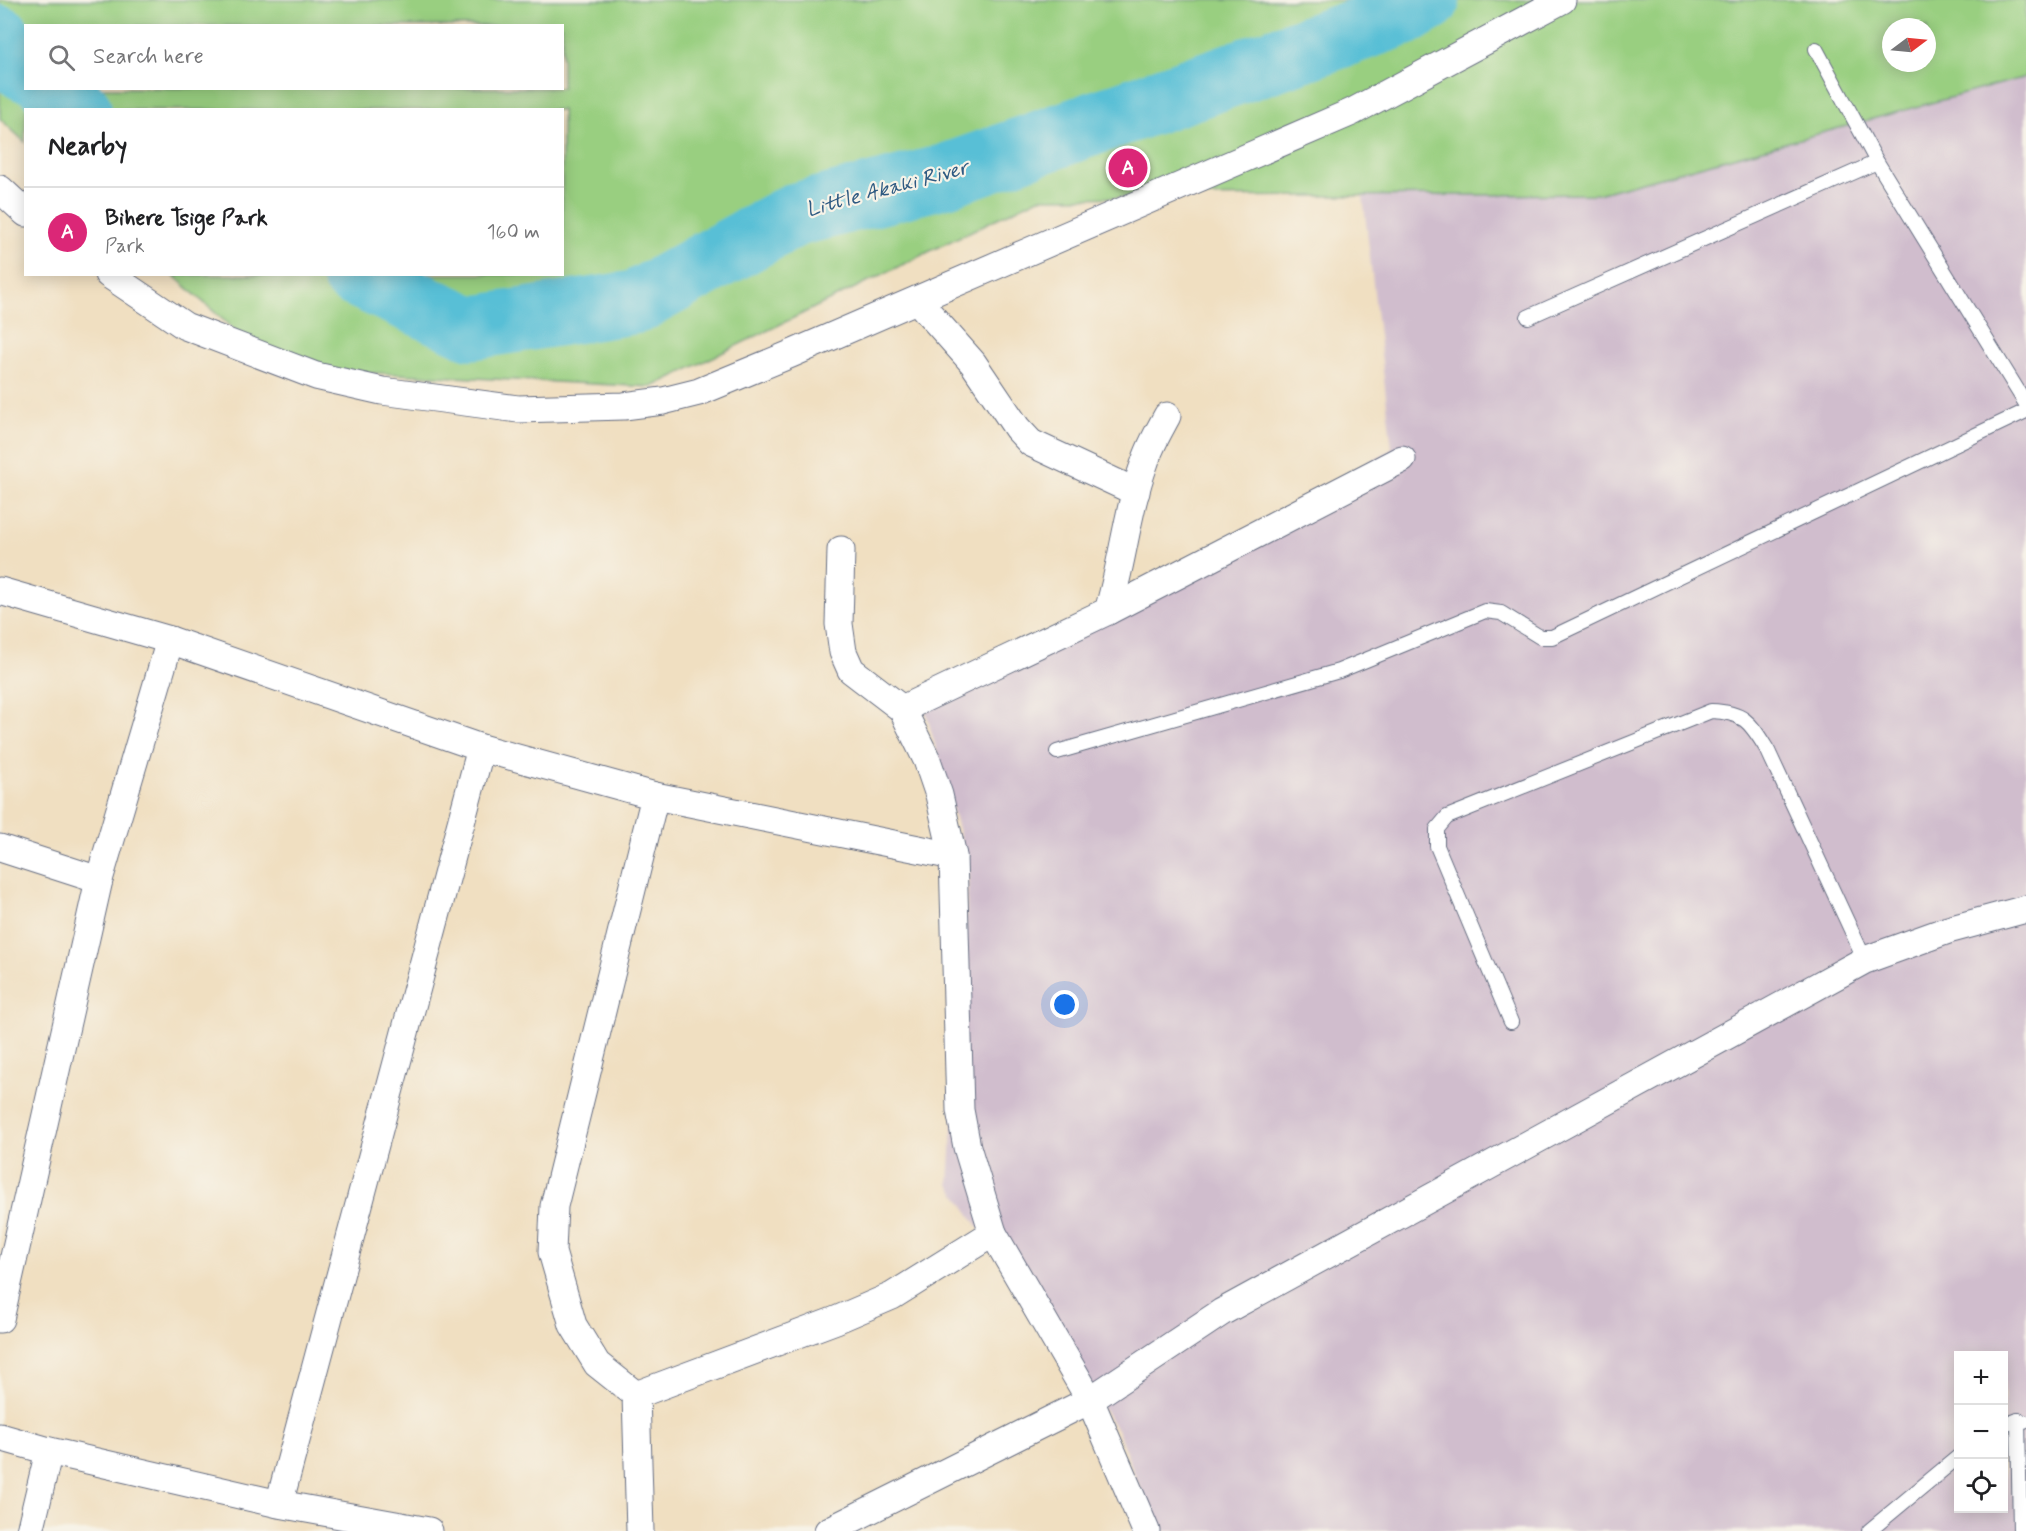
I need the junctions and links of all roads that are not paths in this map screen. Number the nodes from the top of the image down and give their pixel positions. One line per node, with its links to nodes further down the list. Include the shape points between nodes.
1 (1562, 0): 7 (street, via 1352,112)
2 (1816, 49): 3 (lane)
3 (1877, 162): 8 (lane); 9 (lane)
4 (0, 189): 5 (street)
5 (24, 211)
6 (111, 276): 7 (street, via 185,326 316,376 382,391 518,409 624,406 699,392)
7 (917, 300): 13 (street, via 973,363 1030,443)
8 (1528, 317)
9 (2026, 405)
10 (2026, 411): 20 (lane, via 1552,637 1540,637 1501,613 1485,611 1339,671)
11 (1167, 416): 13 (street, via 1145,461)
12 (1402, 459): 16 (street)
13 (1136, 492): 16 (street)
14 (841, 550): 18 (street, via 839,624 843,652 851,670)
15 (0, 591): 17 (street)
16 (1108, 611): 18 (street)
17 (170, 640): 19 (street); 24 (street)
18 (902, 709): 23 (street, via 927,760)
19 (481, 748): 21 (street); 36 (street)
20 (1058, 752)
21 (655, 796): 23 (street); 30 (street, via 554,1206 552,1252 573,1325 597,1364)
22 (0, 848): 24 (street)
23 (953, 856): 28 (street, via 960,1110)
24 (99, 880): 29 (street)
25 (2026, 909): 26 (street, via 1948,930)
26 (1865, 960): 27 (lane, via 1768,751 1750,723 1729,711 1711,711 1447,817 1437,829 1437,846); 31 (street, via 1222,1312)
27 (1511, 1022)
28 (993, 1233): 30 (street, via 892,1296); 31 (street)
29 (0, 1318)
30 (636, 1395): 40 (street)
31 (1090, 1400): 41 (street); 42 (street)
32 (2022, 1421): 44 (lane)
33 (0, 1437): 34 (street)
34 (49, 1451): 36 (street); 38 (street)
35 (1957, 1459): 43 (lane)
36 (279, 1504): 37 (street)
37 (360, 1525): 39 (street)
38 (30, 1531)
39 (429, 1531)
40 (639, 1531)
41 (828, 1531)
42 (1146, 1531)
43 (1869, 1531)
44 (2020, 1531)

